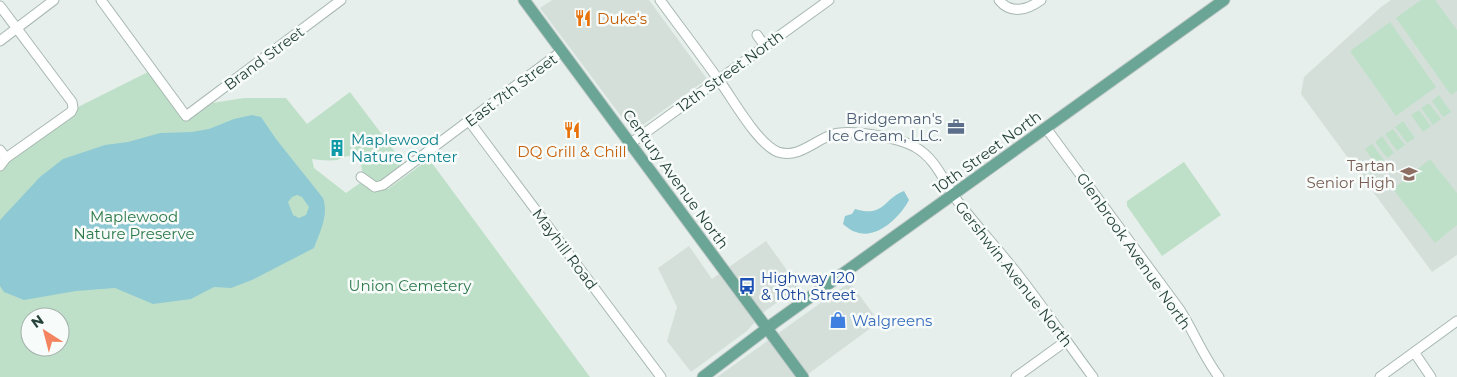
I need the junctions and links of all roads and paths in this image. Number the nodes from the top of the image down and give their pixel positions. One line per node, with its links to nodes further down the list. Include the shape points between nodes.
1 (54, 0): 11 (street)
2 (102, 0): 3 (street, Brand Street, via 186,116)
3 (341, 0)
4 (524, 0): 15 (main road, Century Avenue North)
5 (660, 0): 16 (street, Gershwin Avenue North)
6 (829, 0): 14 (street, 12th Street North)
7 (999, 0): 9 (street, via 1010,10 1020,11)
8 (1224, 0): 18 (main road, 10th Street North)
9 (1040, 1)
10 (0, 6): 11 (street)
11 (16, 29): 13 (street); 21 (street, via 72,102 73,108)
12 (757, 35): 14 (street)
13 (0, 41)
14 (765, 46): 16 (street, 12th Street North)
15 (562, 51): 17 (street, East 7th Street); 19 (main road, Century Avenue North)
16 (718, 79): 19 (street, 12th Street North); 24 (street, Gershwin Avenue North, via 752,128 778,152 800,151 834,134 854,132 904,142 932,162)
17 (469, 121): 23 (street, East 7th Street, via 383,185 375,186); 29 (street, Mayhill Road)
18 (1046, 128): 24 (main road, 10th Street North); 34 (street, Glenbrook Avenue North, via 1180,310)
19 (631, 143): 26 (main road, Century Avenue North)
20 (0, 150): 21 (street)
21 (6, 158): 22 (street)
22 (0, 166)
23 (361, 177)
24 (954, 194): 26 (main road, 10th Street North); 27 (street, Gershwin Avenue North)
25 (1457, 321): 28 (street)
26 (767, 328): 30 (main road, 10th Street North); 31 (main road, Century Avenue North)
27 (1066, 341): 32 (street); 33 (street, Gershwin Avenue North)
28 (1414, 352): 35 (street); 36 (street)
29 (661, 377)
30 (703, 377)
31 (803, 377)
32 (1016, 377)
33 (1093, 377)
34 (1220, 377)
35 (1380, 377)
36 (1431, 377)

